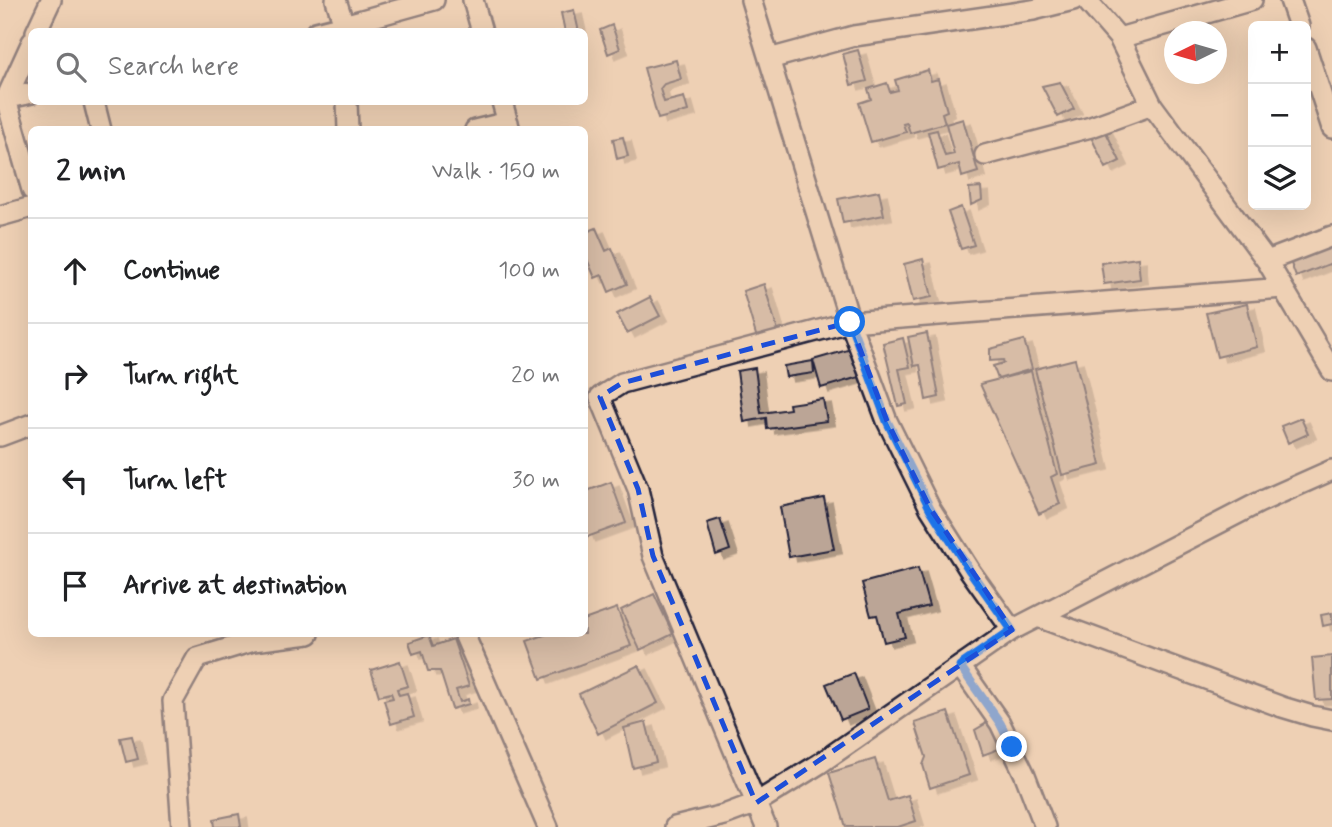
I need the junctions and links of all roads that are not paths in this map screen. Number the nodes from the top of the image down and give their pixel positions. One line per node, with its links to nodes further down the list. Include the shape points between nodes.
1 (51, 0): 11 (street)
2 (336, 0): 12 (street)
3 (434, 0): 13 (street)
4 (473, 0): 14 (street)
5 (751, 0): 17 (street)
6 (1073, 0): 17 (street, via 854,36)
7 (1086, 0): 15 (street)
8 (1252, 0): 15 (street)
9 (1290, 0): 10 (street)
10 (1296, 21)
11 (39, 28)
12 (344, 28)
13 (347, 28)
14 (481, 28)
15 (1119, 38): 24 (street)
16 (28, 50): 20 (street)
17 (769, 59): 36 (street)
18 (1311, 63): 28 (street)
19 (28, 94): 20 (street)
20 (3, 100): 30 (street)
21 (95, 105): 25 (street)
22 (347, 105): 26 (street)
23 (503, 105): 27 (street)
24 (1152, 105): 29 (street, via 1091,127); 34 (street)
25 (100, 126)
26 (348, 126)
27 (509, 126)
28 (1332, 128)
29 (985, 155)
30 (28, 178)
31 (28, 208): 32 (street)
32 (0, 216)
33 (1332, 236): 34 (street)
34 (1266, 261): 35 (street)
35 (1283, 288): 36 (street); 37 (street)
36 (850, 322): 44 (street, via 887,421 930,508); 49 (street, via 622,383 600,397 638,489 653,556)
37 (1309, 334): 38 (street); 39 (street)
38 (1332, 340)
39 (1332, 371)
40 (28, 426): 41 (street)
41 (0, 436)
42 (1332, 470): 43 (street, via 1258,503)
43 (1038, 617): 44 (street); 48 (street)
44 (1012, 630): 47 (street)
45 (285, 637): 50 (street, via 253,641 197,658 173,701)
46 (465, 637): 51 (street)
47 (960, 666): 49 (street); 54 (street, via 1000,723)
48 (1332, 720)
49 (756, 803): 52 (street); 53 (street)
50 (182, 827)
51 (548, 827)
52 (675, 827)
53 (766, 827)
54 (1045, 827)

